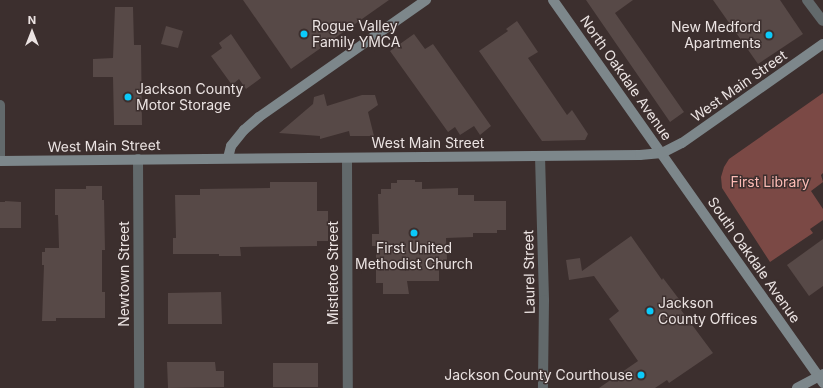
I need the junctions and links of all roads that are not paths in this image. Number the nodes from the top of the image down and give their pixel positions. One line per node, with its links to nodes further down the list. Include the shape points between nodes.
1 (426, 0): 9 (main road, via 259,116 231,146)
2 (553, 0): 7 (main road, North Oakdale Avenue)
3 (808, 0): 4 (street)
4 (823, 21)
5 (823, 44): 7 (main road, West Main Street, via 682,143)
6 (0, 105): 12 (street)
7 (662, 153): 8 (main road, West Main Street, via 640,156); 13 (main road, South Oakdale Avenue)
8 (540, 156): 10 (main road, West Main Street); 16 (street, Laurel Street, via 544,300)
9 (228, 158): 10 (main road, West Main Street); 11 (main road, West Main Street)
10 (347, 158): 15 (street, Mistletoe Street)
11 (138, 159): 12 (main road, West Main Street); 14 (street, Newtown Street)
12 (0, 161)
13 (821, 377): 17 (main road)
14 (139, 388)
15 (348, 388)
16 (543, 388)
17 (797, 388)

